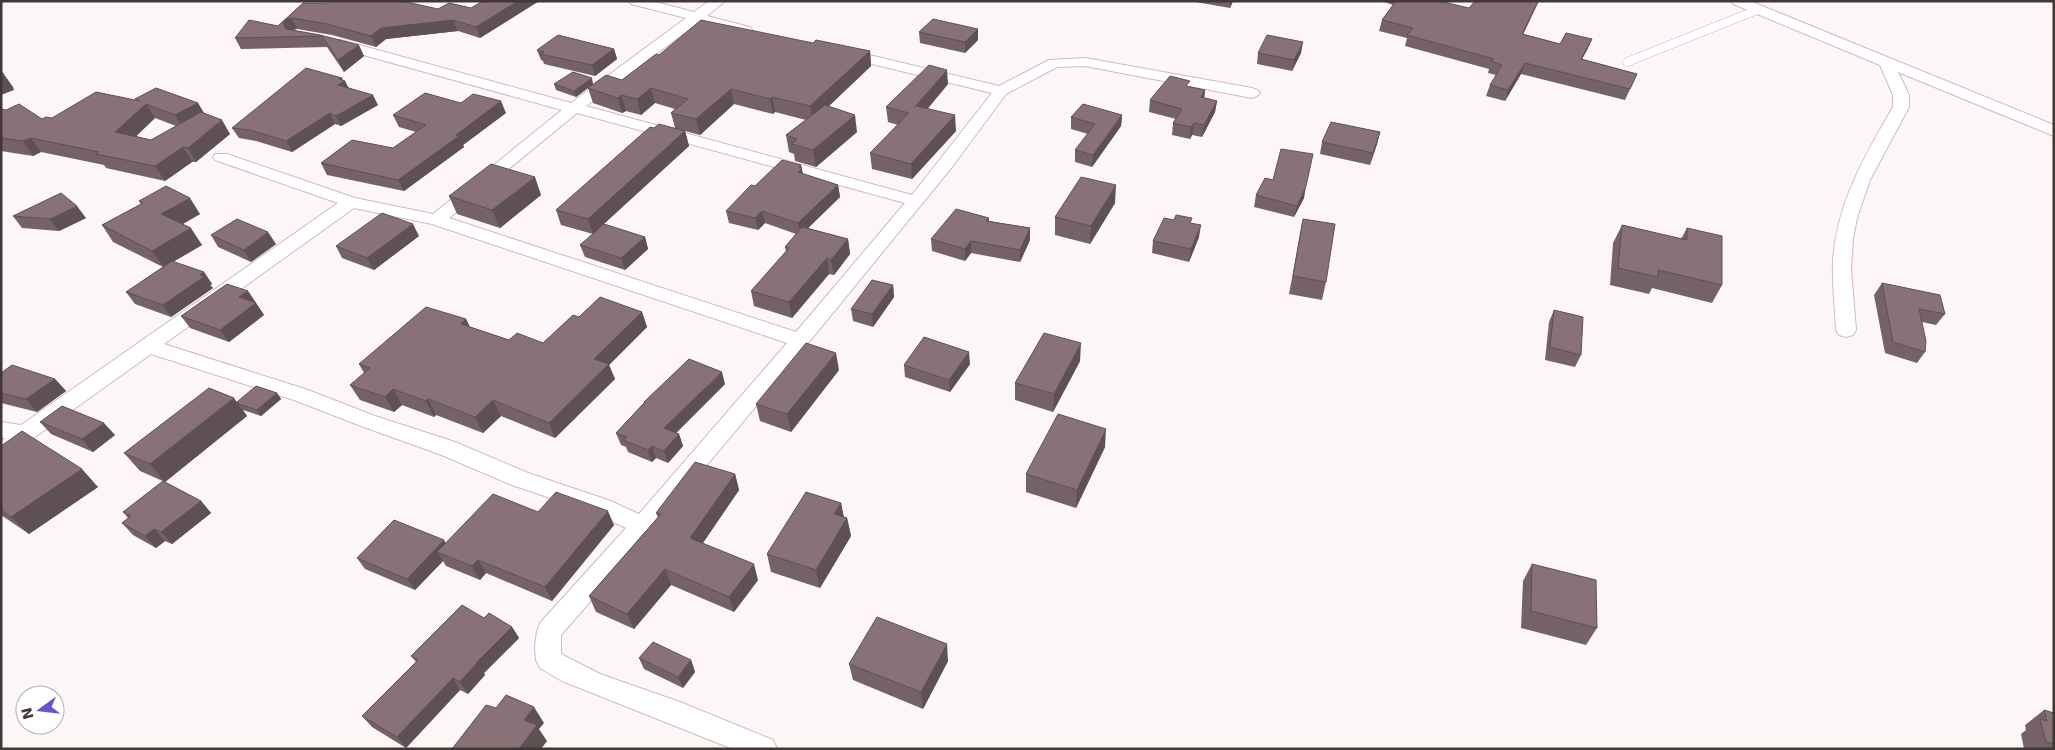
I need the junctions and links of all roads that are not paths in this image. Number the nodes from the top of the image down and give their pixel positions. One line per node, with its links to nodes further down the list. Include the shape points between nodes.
1 (636, 1): 5 (street)
2 (718, 1): 5 (street)
3 (1738, 1): 4 (street)
4 (1757, 10): 9 (lane); 10 (street)
5 (696, 18): 6 (street); 13 (street)
6 (763, 34)
7 (320, 39): 13 (street)
8 (830, 50): 11 (street)
9 (1627, 62)
10 (1887, 64): 14 (street); 19 (street, via 1901,95 1901,107 1858,185 1846,226 1842,262)
11 (1001, 92): 12 (street, via 1054,63 1085,62); 16 (street)
12 (1252, 93)
13 (575, 107): 16 (street); 18 (street)
14 (2054, 131)
15 (221, 158): 17 (street)
16 (915, 201): 20 (street)
17 (351, 202): 18 (street); 21 (street)
18 (436, 220): 20 (street)
19 (1846, 330)
20 (800, 340): 25 (street)
21 (148, 346): 23 (street); 25 (street, via 301,394 520,479 600,506)
22 (1, 430): 23 (street)
23 (25, 433): 24 (street)
24 (1, 454)
25 (643, 526): 26 (street, via 549,631 547,647 550,660 590,683 640,699)
26 (764, 749)

